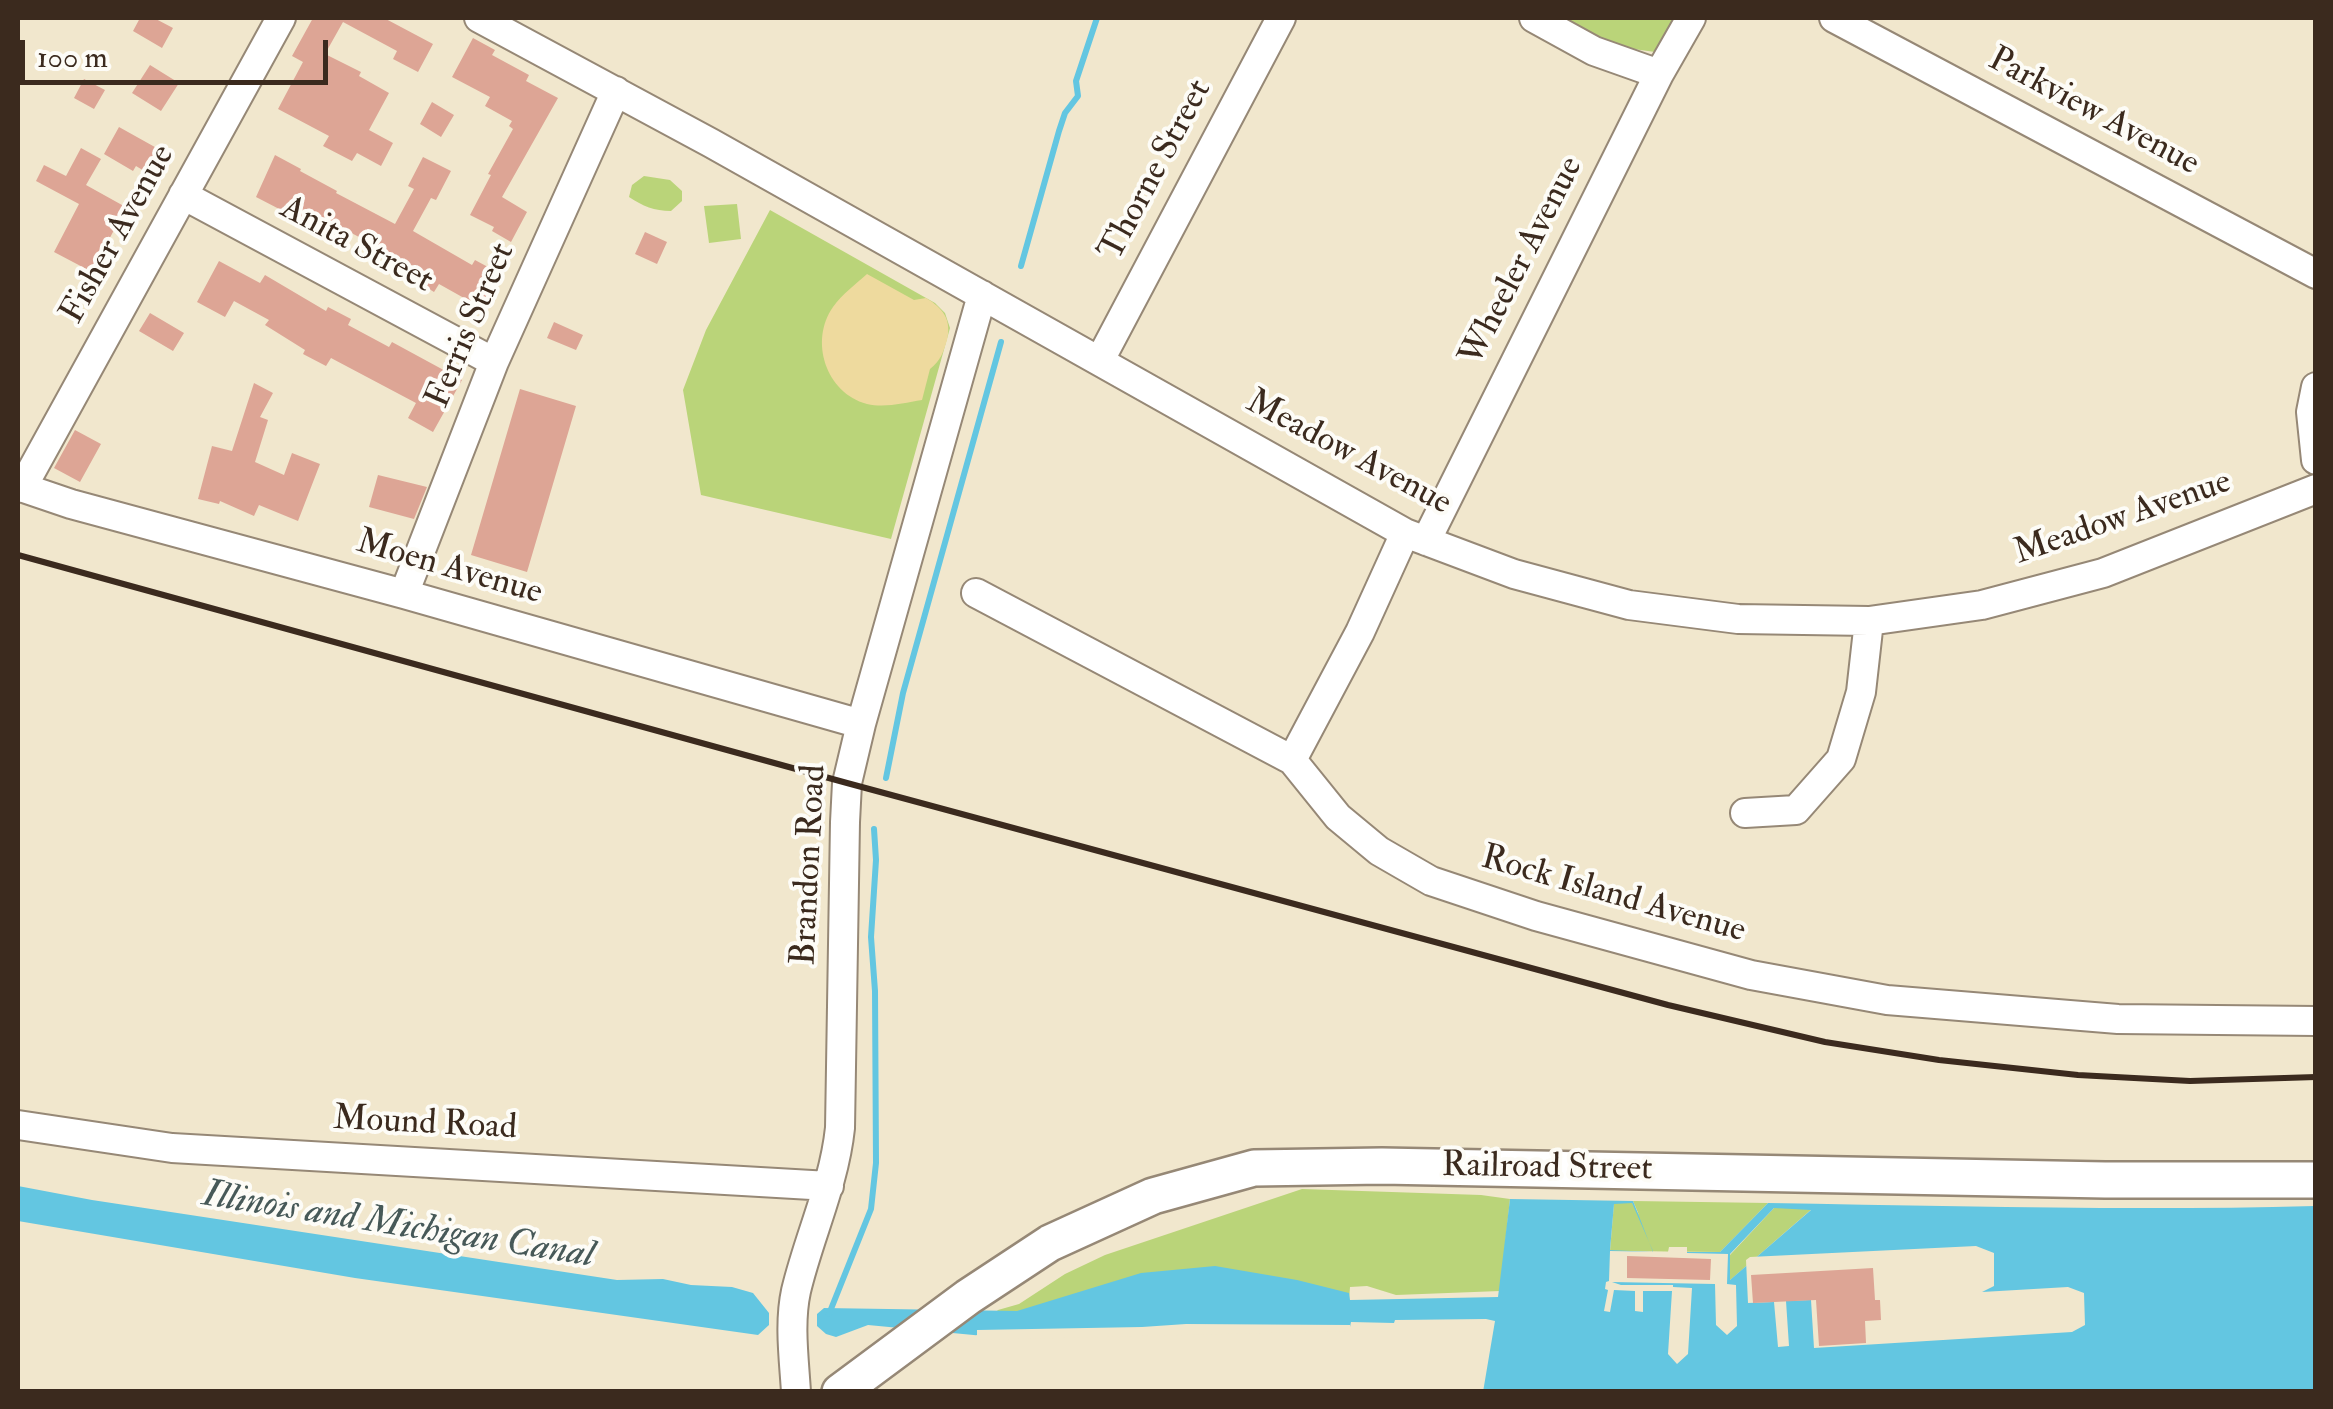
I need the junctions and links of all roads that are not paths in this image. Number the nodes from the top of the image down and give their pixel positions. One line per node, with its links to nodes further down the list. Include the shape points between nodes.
1 (281, 18): 9 (street, Fisher Avenue)
2 (478, 18): 8 (street, Meadow Avenue)
3 (1280, 18): 12 (street, Thorne Street)
4 (1534, 18): 7 (street, via 1594,51)
5 (1691, 18): 7 (street, Wheeler Avenue)
6 (1834, 18): 10 (street, Parkview Avenue)
7 (1659, 74): 18 (street, Wheeler Avenue)
8 (616, 91): 11 (street, Meadow Avenue); 13 (street, Ferris Street)
9 (183, 196): 13 (street, Anita Street); 16 (street, Fisher Avenue)
10 (2316, 274)
11 (982, 294): 12 (street, Meadow Avenue); 22 (street, Brandon Road)
12 (1100, 360): 18 (street, Meadow Avenue)
13 (494, 362): 20 (street, Ferris Street)
14 (2316, 387): 15 (street, via 2310,412)
15 (2316, 460)
16 (20, 487): 20 (street, Moen Avenue)
17 (2316, 488): 21 (street, Meadow Avenue, via 2103,573 1982,605)
18 (1416, 537): 21 (street, Meadow Avenue, via 1514,574 1629,604 1738,619); 23 (street, Wheeler Avenue)
19 (976, 593): 23 (street, Rock Island Avenue)
20 (404, 594): 22 (street, Moen Avenue)
21 (1869, 621): 24 (street, via 1861,692 1841,759 1796,810)
22 (861, 724): 28 (street, Brandon Road, via 844,822 840,1128)
23 (1292, 760): 25 (street, Rock Island Avenue, via 1338,817 1431,881 1751,975 1887,1000 2118,1019)
24 (1745, 813)
25 (2316, 1021)
26 (18, 1126): 28 (street, Mound Road, via 172,1148)
27 (2316, 1180): 30 (main road, Railroad Street, via 1254,1168 1153,1196 1050,1243)
28 (829, 1186): 29 (street, Brandon Road, via 795,1295)
29 (796, 1392)
30 (840, 1392)

